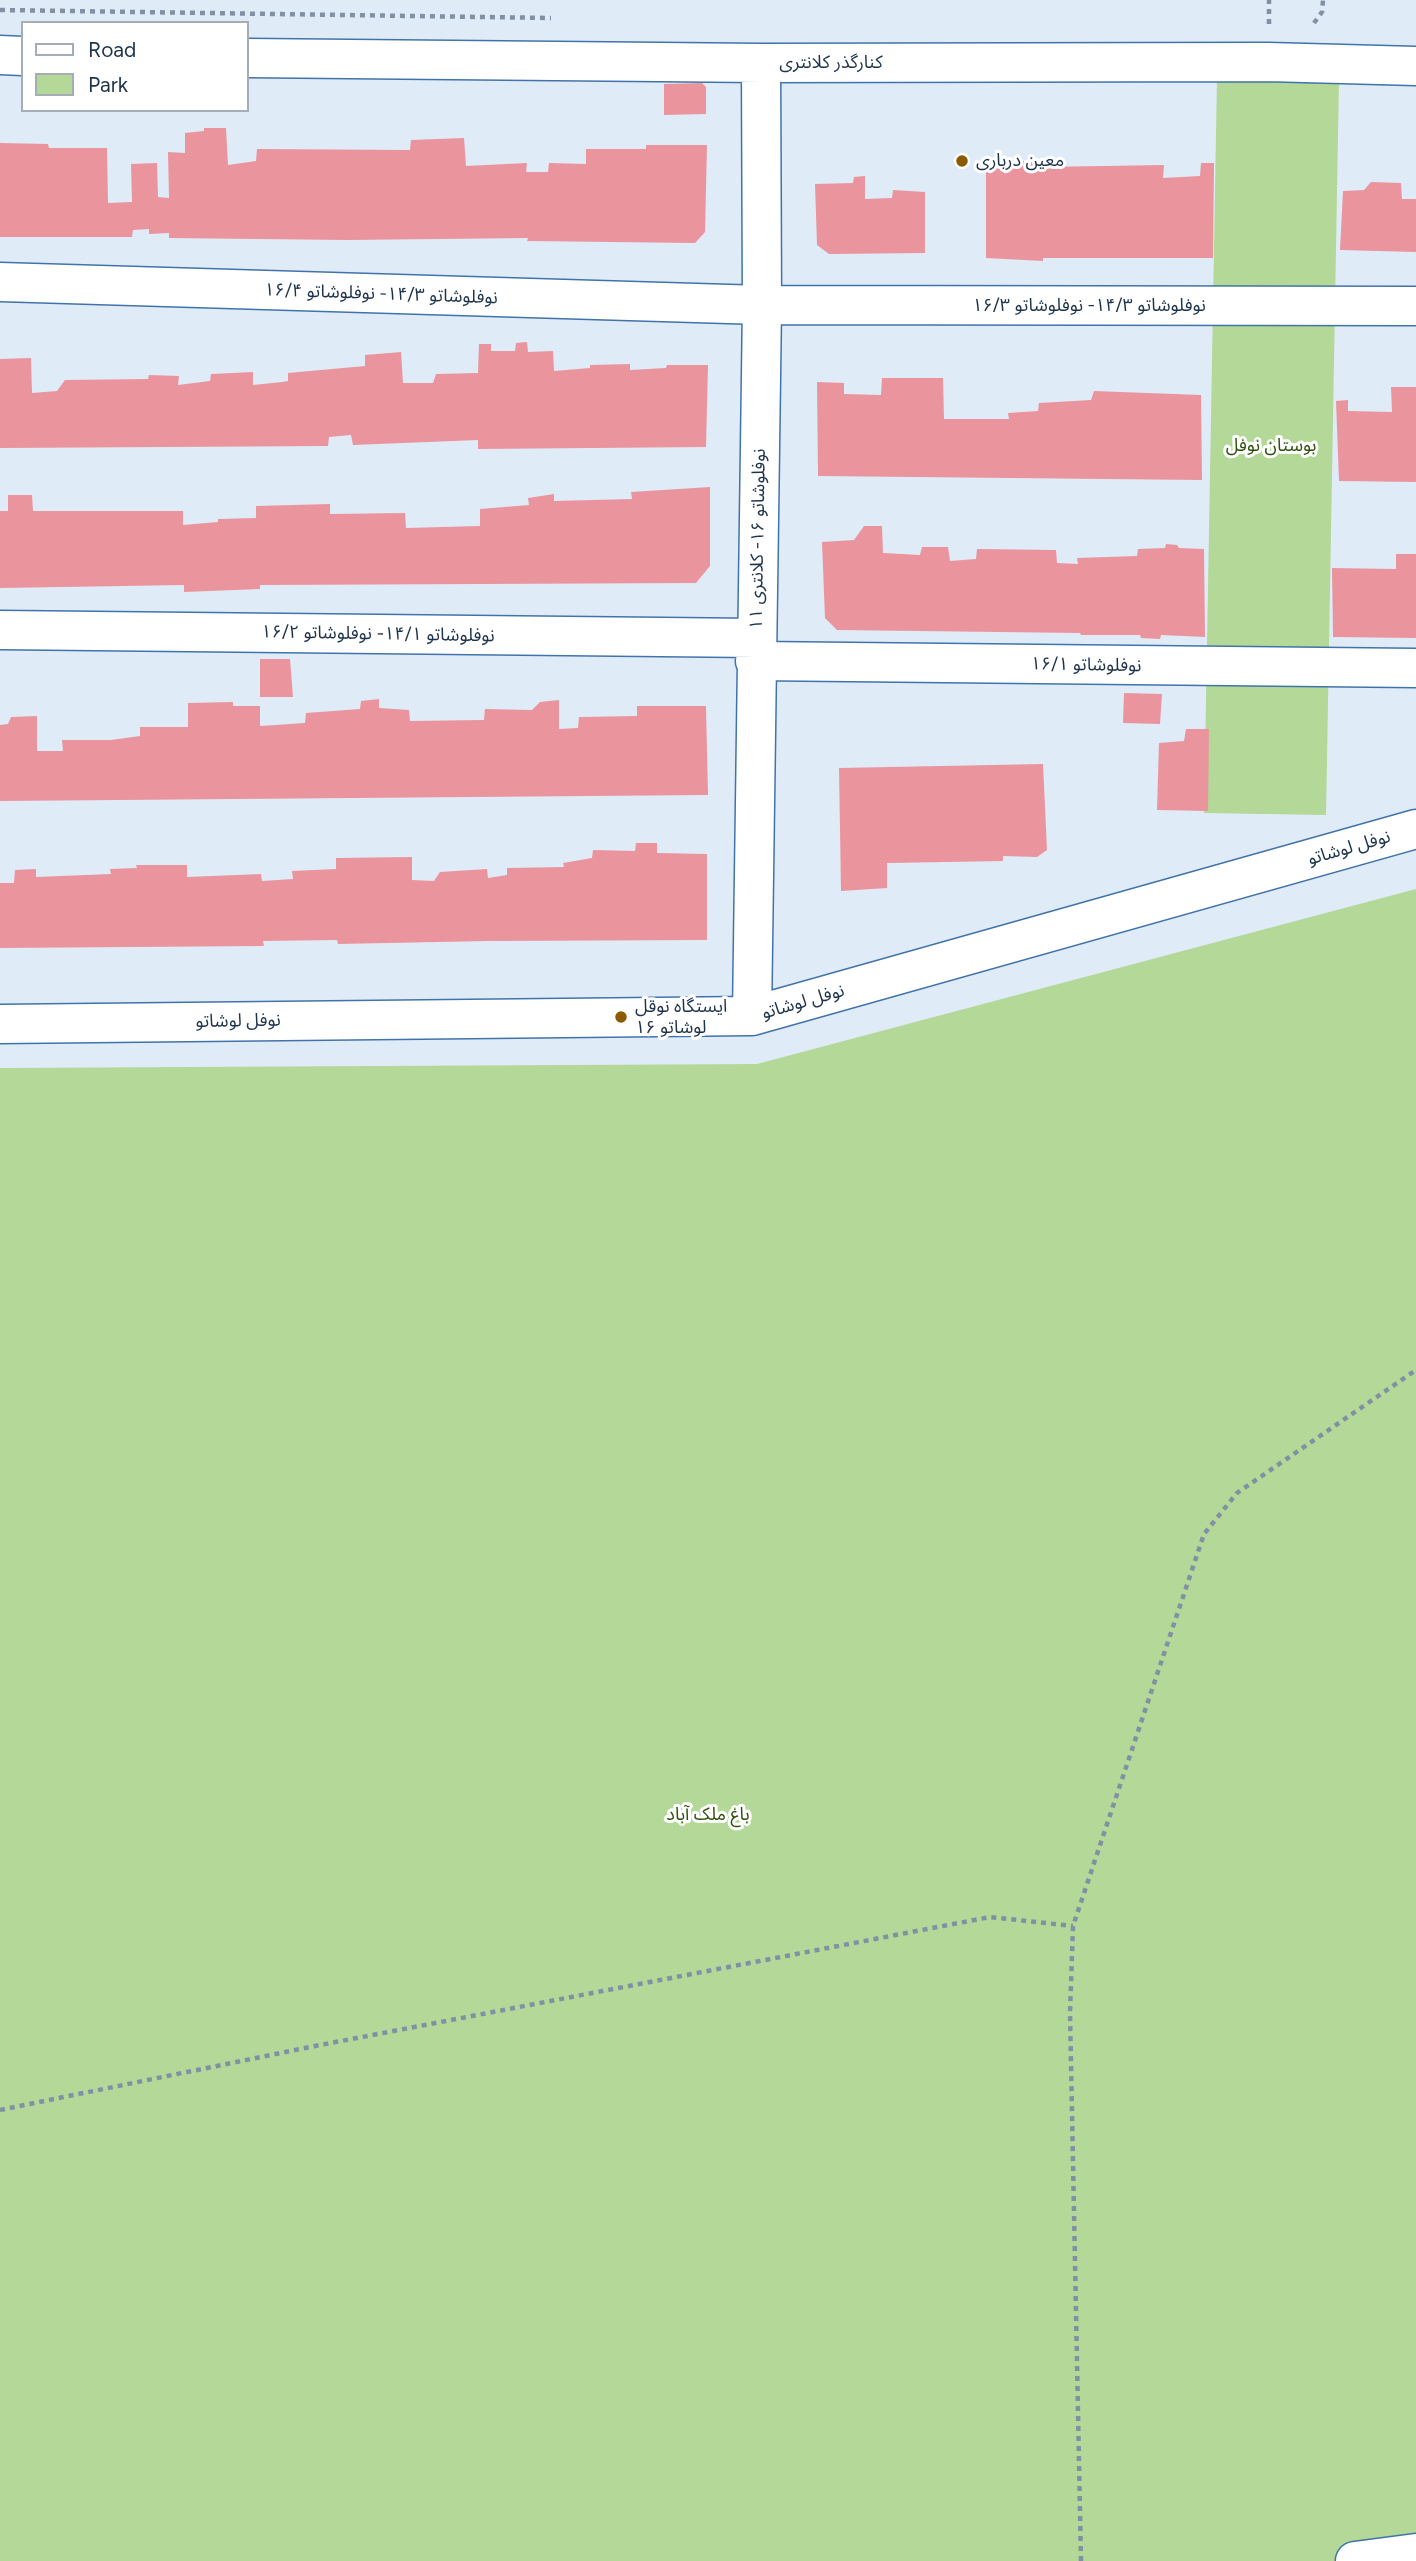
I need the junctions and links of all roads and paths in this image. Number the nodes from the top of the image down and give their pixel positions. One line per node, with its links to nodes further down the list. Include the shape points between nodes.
1 (0, 55): 2 (street)
2 (21, 56)
3 (248, 58): 4 (street, کنارگذر کلانتری)
4 (761, 63): 5 (street, کنارگذر کلانتری); 7 (street, نوفلوشاتو ۱۶- کلانتری ۱۱)
5 (1416, 66)
6 (0, 282): 7 (street, نوفلوشاتو ۱۴/۳- نوفلوشاتو ۱۶/۴)
7 (762, 305): 8 (street, نوفلوشاتو ۱۴/۳- نوفلوشاتو ۱۶/۳); 10 (street, نوفلوشاتو ۱۶- کلانتری ۱۱)
8 (1416, 306)
9 (0, 630): 10 (street, نوفلوشاتو ۱۴/۱- نوفلوشاتو ۱۶/۲)
10 (756, 650): 11 (street, نوفلوشاتو ۱۶/۱); 13 (street, نوفلوشاتو ۱۶- کلانتری ۱۱)
11 (1416, 668)
12 (1416, 828): 13 (street, نوفل لوشاتو)
13 (752, 1016): 14 (street, نوفل لوشاتو)
14 (0, 1024)
15 (1416, 1370): 16 (path, via 1237,1493 1204,1534)
16 (1073, 1926): 17 (path, via 990,1917); 19 (path, via 1070,2013)
17 (0, 2110)
18 (1416, 2553): 20 (street)
19 (1082, 2561)
20 (1355, 2561)

